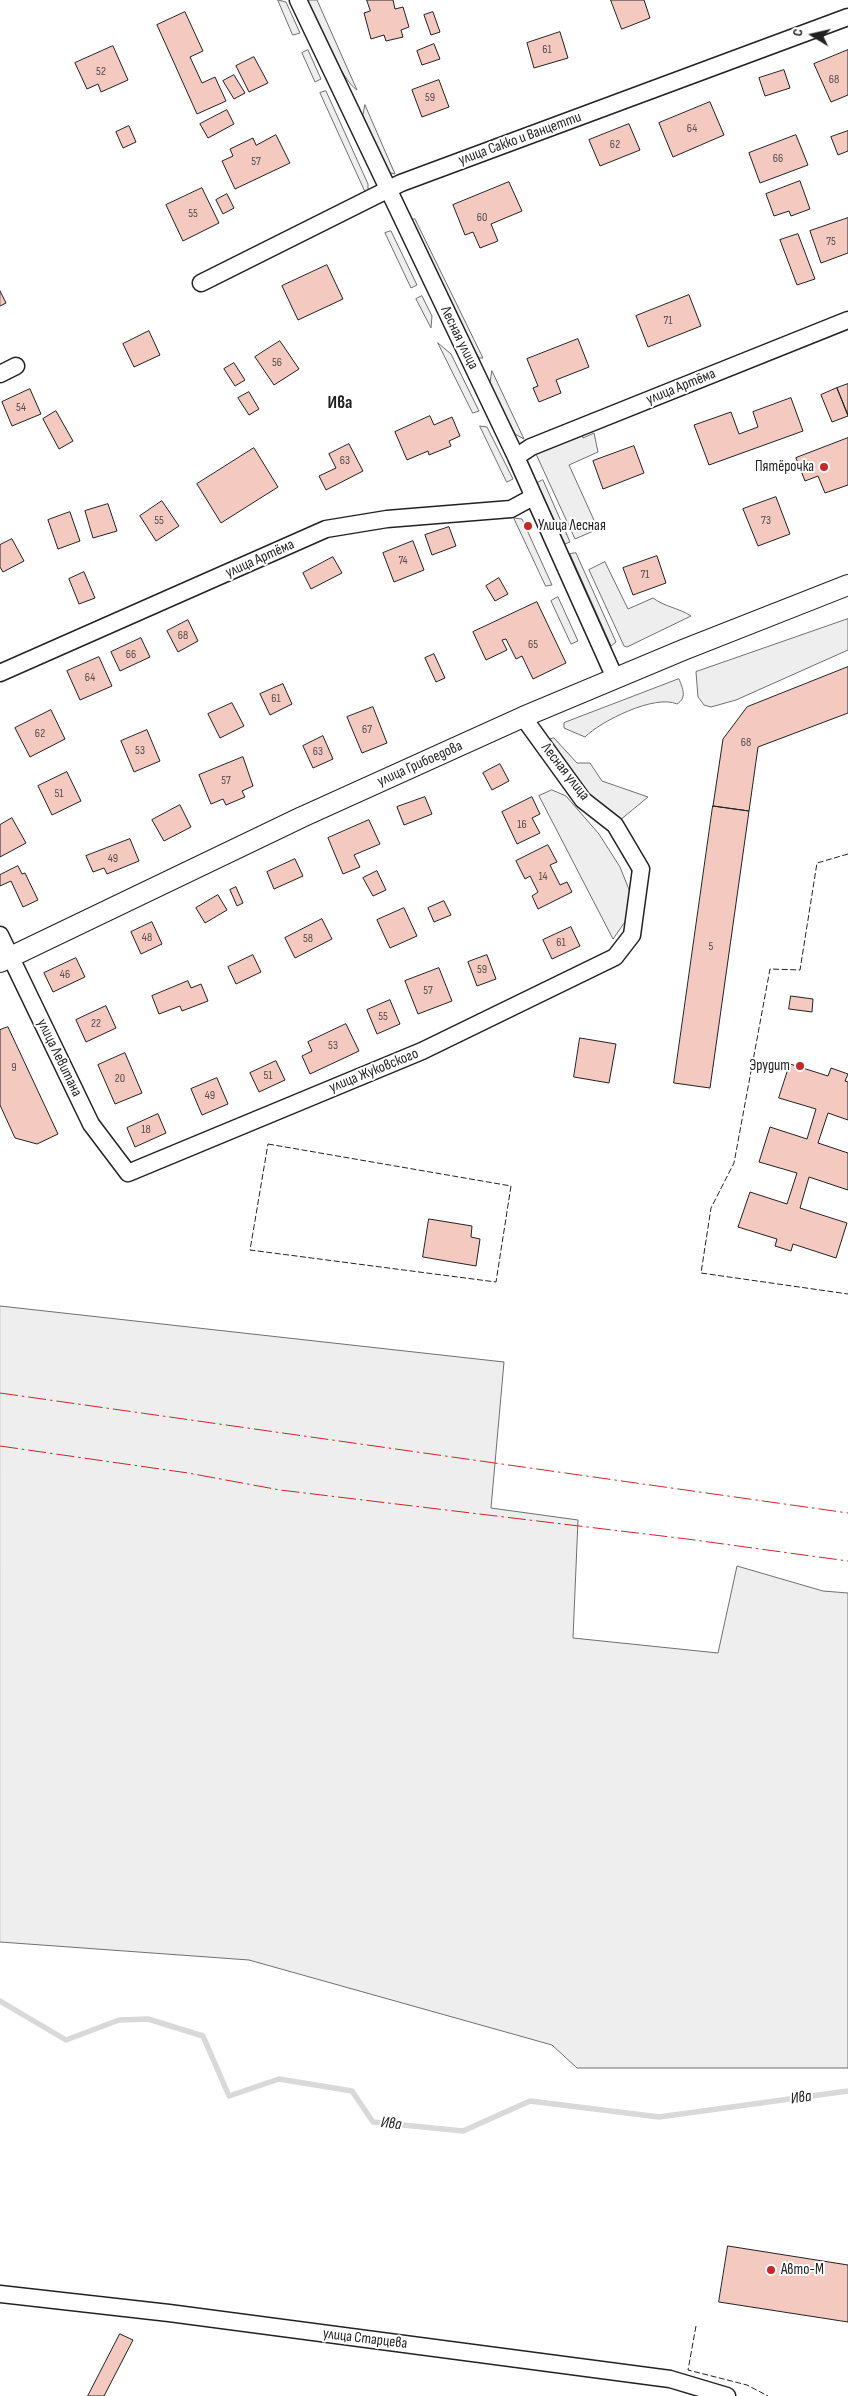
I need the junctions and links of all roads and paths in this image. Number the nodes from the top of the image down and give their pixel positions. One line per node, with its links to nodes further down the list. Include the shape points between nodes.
1 (298, 0): 3 (street, Лесная улица)
2 (848, 17): 3 (street, улица Сакко и Ванцетти)
3 (387, 189): 4 (street, улица Сакко и Ванцетти); 8 (street, Лесная улица)
4 (201, 283)
5 (848, 320): 8 (street, улица Артёма, via 531,447)
6 (16, 366): 7 (street)
7 (0, 374)
8 (516, 456): 9 (street, Лесная улица)
9 (533, 497): 11 (street, улица Артёма, via 511,509 387,519 326,529); 12 (street, Лесная улица)
10 (848, 585): 12 (street, улица Грибоедова)
11 (0, 672)
12 (615, 678): 13 (street, улица Грибоедова)
13 (523, 717): 15 (street, Лесная улица, via 584,800 615,825 642,869 632,935); 16 (street, улица Грибоедова, via 302,817)
14 (0, 935): 16 (street, улица Левитана)
15 (616, 957): 17 (street, улица Жуковского, via 422,1051)
16 (5, 958): 17 (street, улица Левитана, via 91,1124)
17 (128, 1174)
18 (0, 2294): 19 (street, улица Старцева, via 670,2379)
19 (727, 2396)

